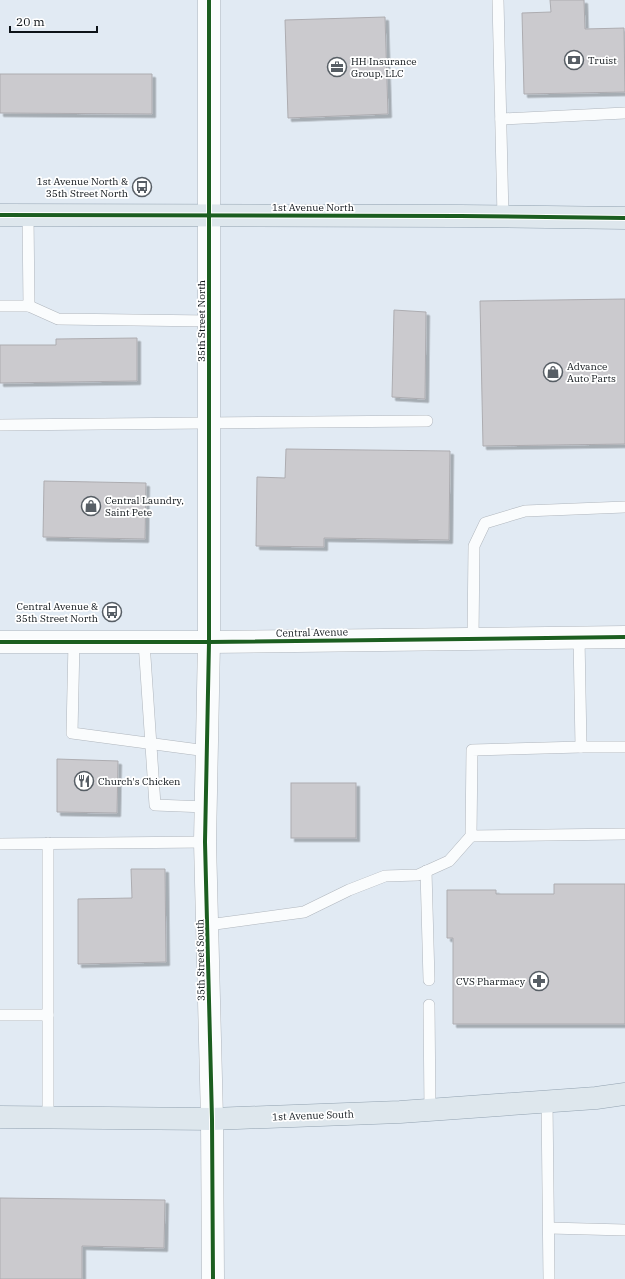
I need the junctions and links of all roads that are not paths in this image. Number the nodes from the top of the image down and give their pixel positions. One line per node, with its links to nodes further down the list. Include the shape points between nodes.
1 (208, 0): 7 (street, 35th Street North)
2 (498, 0): 4 (lane)
3 (625, 113): 4 (lane)
4 (501, 118): 8 (lane)
5 (0, 215): 6 (main road, 1st Avenue North)
6 (28, 215): 7 (main road, 1st Avenue North); 11 (lane)
7 (209, 215): 8 (main road, 1st Avenue North); 12 (street, 35th Street North)
8 (503, 217): 9 (main road, 1st Avenue North)
9 (625, 218)
10 (0, 306): 11 (lane)
11 (29, 306): 12 (lane, via 58,319)
12 (209, 321): 14 (street, 35th Street North)
13 (427, 421): 14 (lane)
14 (209, 423): 15 (lane); 23 (street, 35th Street North)
15 (0, 425)
16 (625, 507): 19 (lane, via 525,511 485,523 474,546)
17 (579, 637): 18 (street, Central Avenue); 19 (street, Central Avenue); 25 (lane)
18 (625, 637)
19 (473, 638): 23 (street, Central Avenue)
20 (0, 642): 21 (street, Central Avenue)
21 (74, 642): 22 (street, Central Avenue); 24 (lane, via 72,733)
22 (144, 642): 23 (street, Central Avenue); 24 (lane)
23 (209, 642): 27 (street, 35th Street South)
24 (151, 743): 27 (lane); 28 (lane, via 155,805)
25 (581, 748): 26 (lane); 30 (lane, via 472,750)
26 (625, 748)
27 (207, 751): 28 (street, 35th Street South)
28 (206, 807): 31 (street, 35th Street South)
29 (625, 834): 30 (lane)
30 (471, 836): 34 (lane, via 449,861)
31 (205, 842): 32 (lane); 35 (street, 35th Street South)
32 (48, 843): 33 (lane); 39 (lane)
33 (0, 844)
34 (426, 871): 35 (lane, via 418,875 385,876 304,912); 36 (lane)
35 (208, 925): 45 (street, 35th Street South)
36 (429, 980)
37 (429, 1005): 42 (lane)
38 (0, 1015): 39 (lane)
39 (48, 1015): 44 (lane)
40 (625, 1094): 41 (main road, 1st Avenue South)
41 (547, 1101): 42 (main road, 1st Avenue South); 46 (lane)
42 (430, 1110): 45 (main road, 1st Avenue South)
43 (0, 1117): 44 (main road, 1st Avenue South)
44 (48, 1118): 45 (main road, 1st Avenue South)
45 (212, 1118): 48 (street, 35th Street South)
46 (549, 1228): 47 (lane); 49 (lane)
47 (625, 1230)
48 (213, 1279)
49 (549, 1279)

